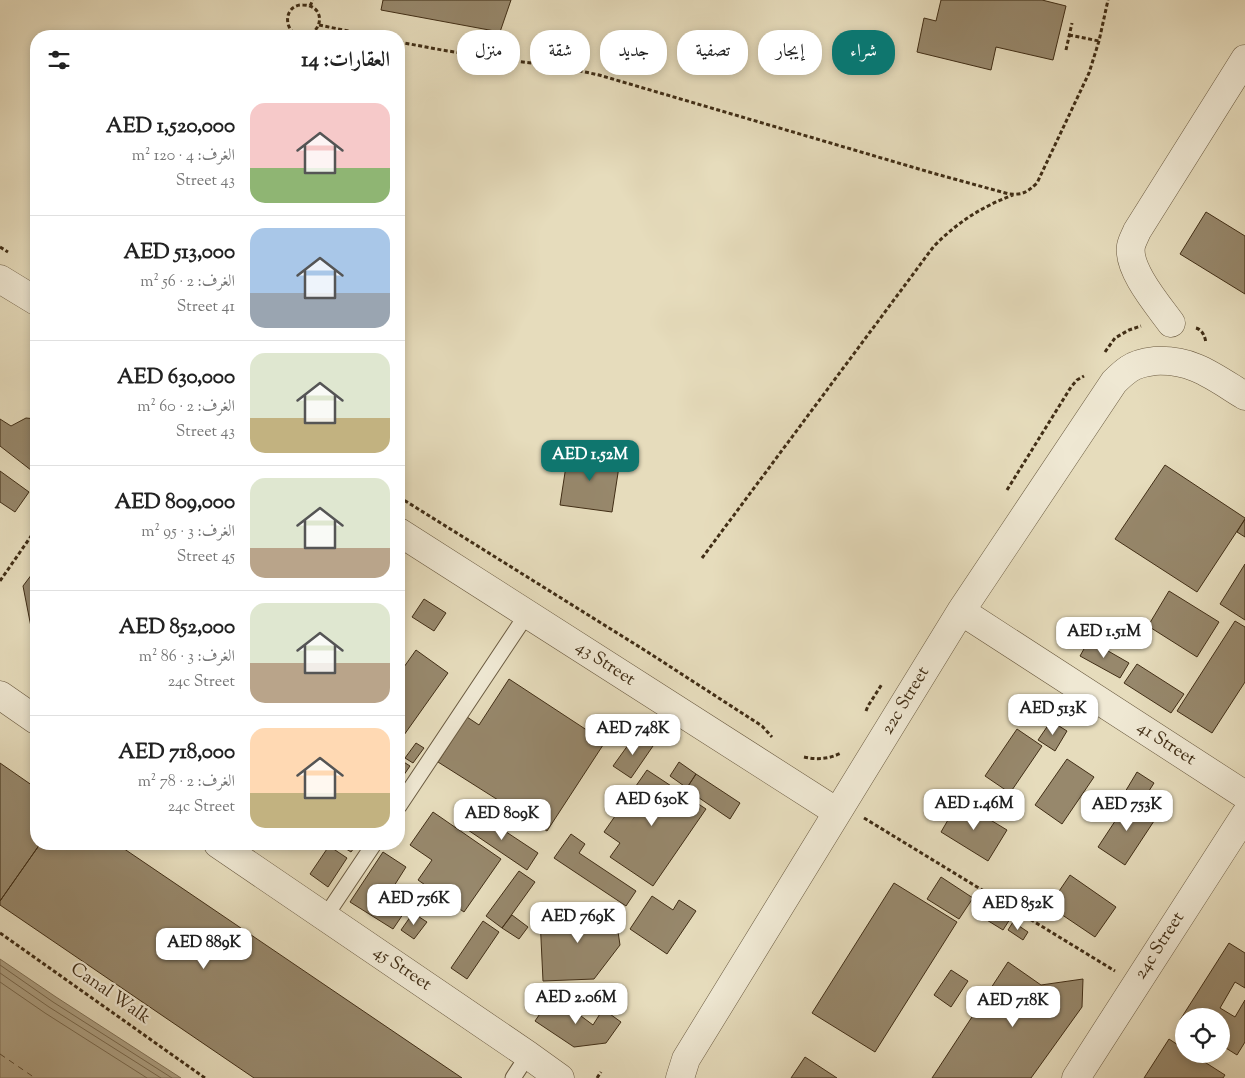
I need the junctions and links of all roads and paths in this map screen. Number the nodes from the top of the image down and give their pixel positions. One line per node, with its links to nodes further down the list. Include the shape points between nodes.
1 (313, 0): 3 (path)
2 (1108, 0): 10 (path)
3 (310, 6): 5 (path, via 318,14); 6 (path, via 294,7 287,22)
4 (1072, 23): 9 (path)
5 (319, 25): 7 (path); 8 (path)
6 (290, 30)
7 (317, 30)
8 (344, 30)
9 (1069, 35): 10 (path); 12 (path)
10 (1099, 41): 14 (path, via 1089,73 1037,182 1027,192)
11 (405, 43): 14 (path, via 598,75 936,174)
12 (1066, 50)
13 (1245, 59): 17 (street, via 1137,231 1131,247 1132,264)
14 (1016, 194): 26 (path, via 976,212 934,246)
15 (0, 278): 16 (street)
16 (30, 298)
17 (1171, 323): 18 (path, via 1129,330 1116,338); 20 (path, via 1199,329 1202,333 1206,348)
18 (1100, 358)
19 (1090, 371): 22 (path, via 1071,387)
20 (1205, 371): 21 (street); 28 (street, 22c Street, via 1187,364 1147,362 1130,368 1114,382)
21 (1245, 396)
22 (1003, 497)
23 (405, 501): 34 (path, via 762,726)
24 (405, 536): 29 (street, 43 Street)
25 (30, 537): 27 (path)
26 (702, 558)
27 (0, 581)
28 (961, 611): 37 (street, 41 Street); 39 (street, 22c Street)
29 (527, 614): 38 (lane); 39 (street, 43 Street)
30 (883, 682): 32 (path)
31 (0, 695): 33 (street)
32 (866, 715)
33 (30, 716)
34 (775, 742)
35 (847, 751): 36 (path, via 825,759)
36 (802, 757)
37 (1245, 795)
38 (405, 797)
39 (840, 809): 45 (path); 47 (street, 22c Street)
40 (1245, 815): 45 (street, 24c Street)
41 (227, 850): 43 (street, 45 Street)
42 (370, 850): 43 (lane)
43 (325, 917): 46 (street, 45 Street)
44 (0, 933): 49 (path, Canal Walk)
45 (1136, 984): 54 (street, 24c Street)
46 (528, 1055): 50 (lane); 51 (street, 45 Street)
47 (683, 1068): 53 (street, 22c Street)
48 (601, 1072): 52 (path)
49 (205, 1078)
50 (512, 1078)
51 (560, 1078)
52 (597, 1078)
53 (664, 1078)
54 (1076, 1078)

